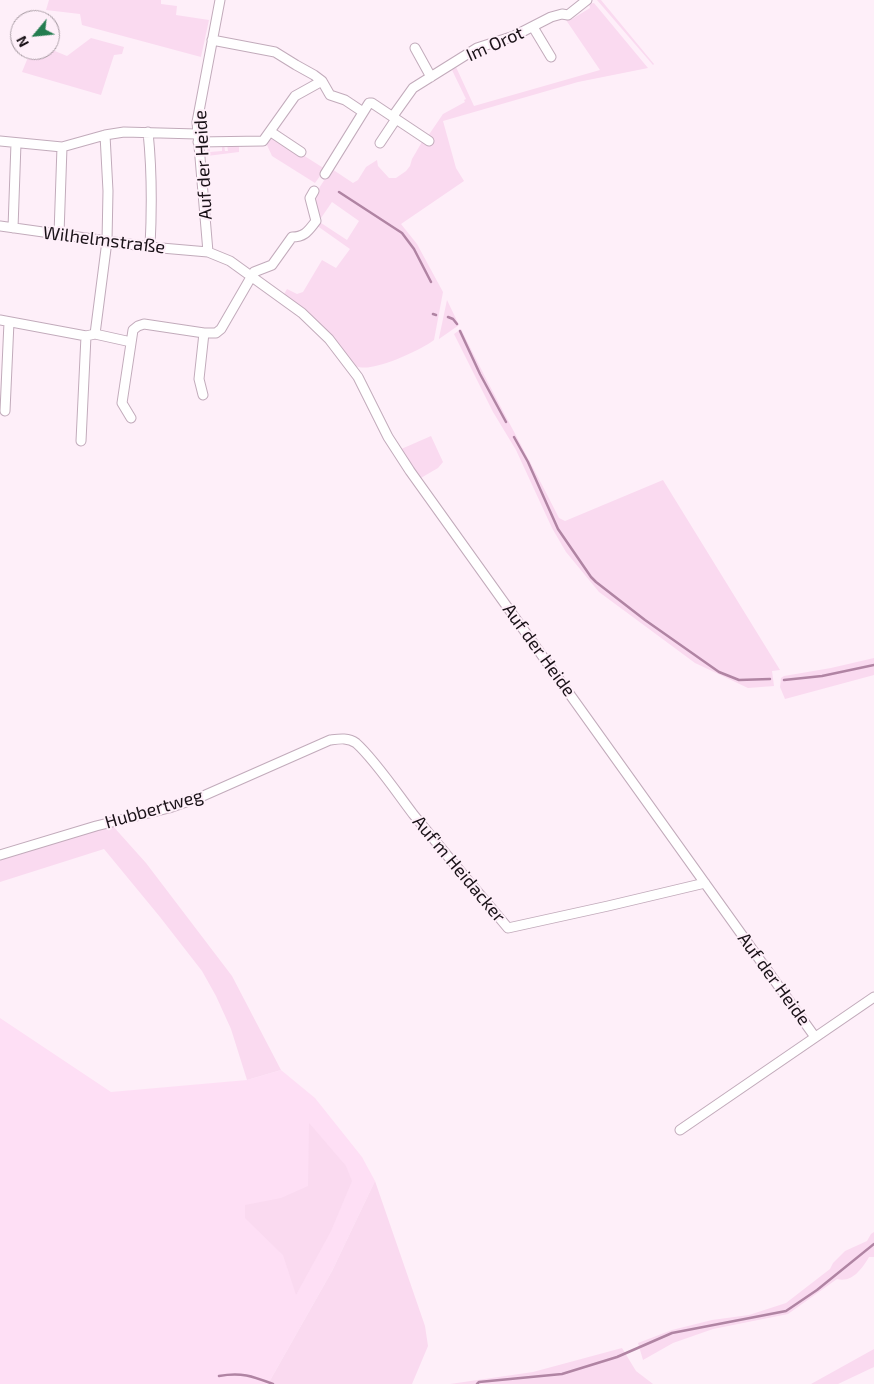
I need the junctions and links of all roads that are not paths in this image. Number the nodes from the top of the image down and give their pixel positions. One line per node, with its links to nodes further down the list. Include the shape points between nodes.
1 (220, 0): 4 (street, Auf der Heide)
2 (587, 0): 3 (street, Im Orot, via 568,15 551,17)
3 (533, 27): 6 (street, Im Orot); 7 (street, Im Orot, via 478,48)
4 (212, 40): 8 (street, via 276,52); 14 (street, Auf der Heide, via 198,110)
5 (415, 48): 7 (street)
6 (551, 57)
7 (430, 77): 10 (street, Im Orot, via 413,88)
8 (322, 81): 9 (street, via 330,95); 12 (street, via 296,96)
9 (363, 112): 10 (street, via 372,103); 21 (street)
10 (394, 117): 16 (street); 17 (street, Im Orot)
11 (148, 132): 13 (street); 14 (street); 27 (street, via 152,205)
12 (271, 132): 14 (street, via 264,141); 20 (street)
13 (105, 135): 19 (street); 26 (street)
14 (197, 138): 28 (street, Auf der Heide)
15 (0, 141): 18 (street)
16 (429, 142)
17 (380, 143)
18 (16, 144): 19 (street); 24 (street)
19 (62, 147): 25 (street)
20 (301, 152)
21 (325, 174)
22 (314, 191): 29 (street, via 310,198 316,221 310,230 301,237 292,237 272,265 254,272)
23 (0, 226): 24 (street, Wilhelmstraße)
24 (13, 228): 25 (street, Wilhelmstraße)
25 (59, 234): 26 (street, Wilhelmstraße)
26 (107, 241): 27 (street, Wilhelmstraße); 32 (street)
27 (150, 247): 28 (street, Wilhelmstraße)
28 (208, 252): 29 (street, Auf der Heide, via 230,261)
29 (251, 277): 31 (street, via 221,329 216,333); 40 (street, Auf der Heide, via 302,314 342,355 358,377 388,437 410,471)
30 (4, 321): 32 (street); 35 (street)
31 (204, 333): 33 (street, via 144,324 133,330); 34 (street, via 199,379)
32 (90, 335): 33 (street); 37 (street)
33 (131, 342): 36 (street, via 122,403)
34 (203, 395)
35 (5, 411)
36 (131, 418)
37 (81, 441)
38 (303, 751): 39 (street, Hubbertweg, via 169,808); 40 (street, Auf'm Heidacker, via 336,739 356,743 508,928)
39 (0, 855)
40 (705, 882): 42 (street, Auf der Heide)
41 (874, 997): 42 (street)
42 (815, 1037): 43 (street)
43 (680, 1130)

